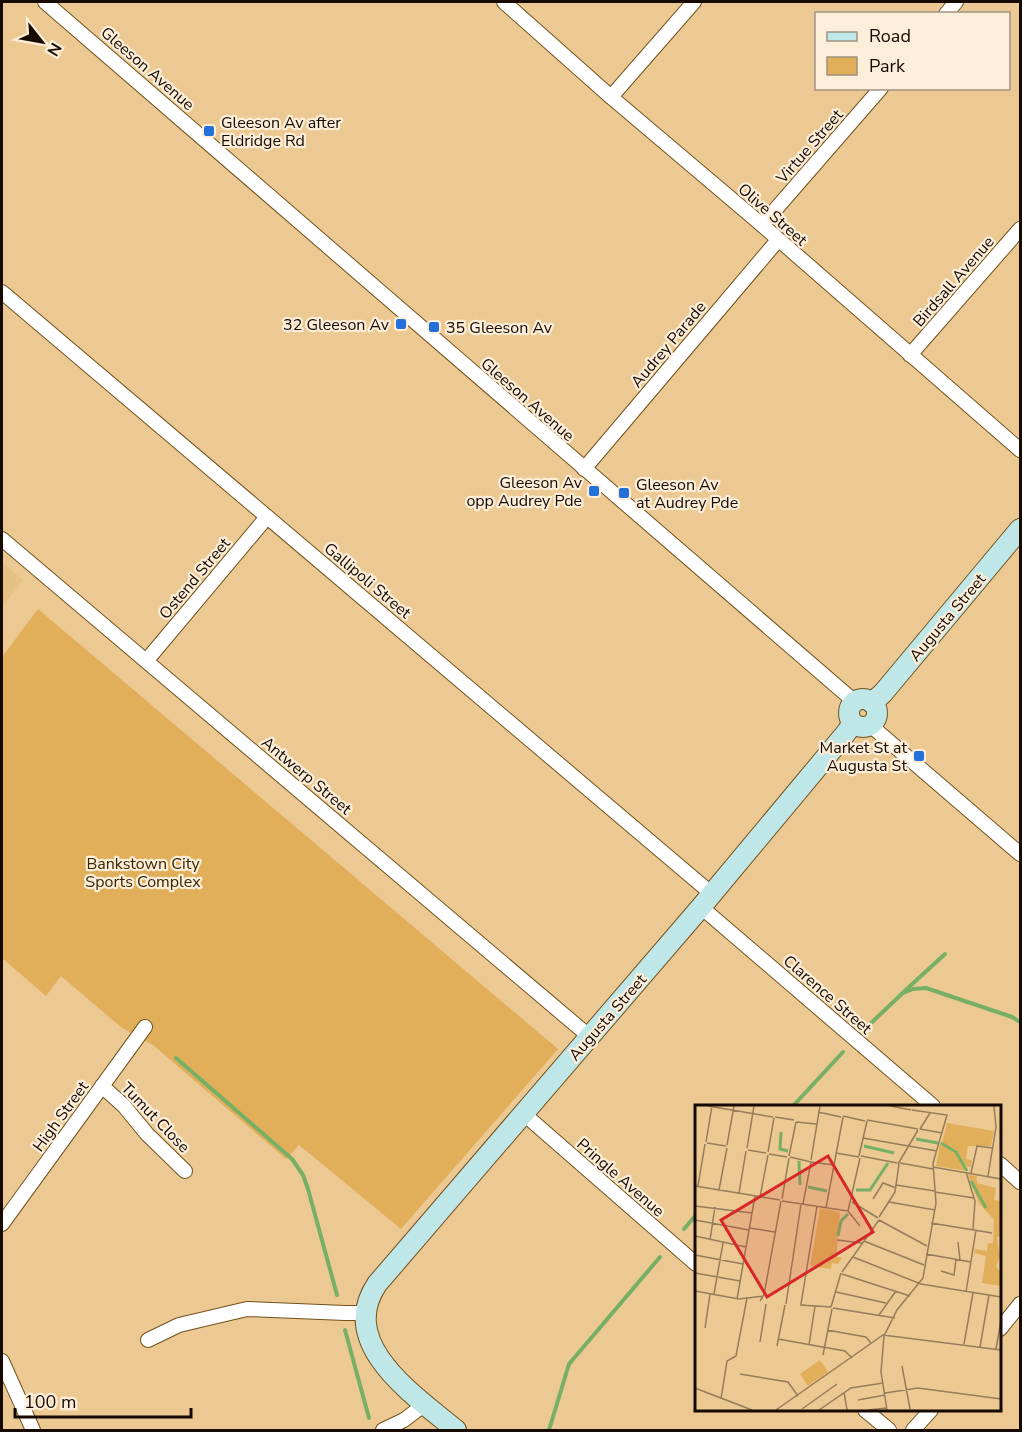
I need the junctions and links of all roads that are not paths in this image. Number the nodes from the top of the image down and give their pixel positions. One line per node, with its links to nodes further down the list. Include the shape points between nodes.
1 (45, 2): 12 (street, Gleeson Avenue)
2 (504, 2): 5 (street, Olive Street)
3 (694, 2): 5 (street)
4 (879, 90): 6 (street, Virtue Street)
5 (611, 97): 6 (street, Olive Street)
6 (762, 225): 8 (street, Olive Street)
7 (1020, 228): 10 (street, Birdsall Avenue)
8 (778, 240): 10 (street, Olive Street); 12 (street, Audrey Parade)
9 (2, 292): 13 (street, Gallipoli Street)
10 (910, 356): 11 (street, Olive Street)
11 (1020, 450)
12 (584, 469): 17 (street, Gleeson Avenue)
13 (267, 517): 16 (street, Ostend Street); 20 (street, Gallipoli Street)
14 (1020, 530): 17 (street, Augusta Street, via 883,693)
15 (2, 539): 16 (street, Antwerp Street)
16 (147, 660): 22 (street, Antwerp Street)
17 (863, 703): 18 (street, via 876,709 876,716 873,722)
18 (862, 724): 19 (street); 20 (street, Augusta Street, via 846,733)
19 (1020, 854)
20 (707, 900): 22 (street, Augusta Street); 24 (street, Clarence Street)
21 (145, 1027): 23 (street, High Street)
22 (590, 1037): 25 (street, Augusta Street)
23 (102, 1086): 27 (street, Tumut Close); 29 (street, High Street)
24 (931, 1105)
25 (524, 1114): 30 (street, Pringle Avenue); 32 (street, Augusta Street, via 377,1284)
26 (1001, 1166): 28 (street)
27 (185, 1171)
28 (1020, 1182)
29 (2, 1224)
30 (695, 1263)
31 (1020, 1304): 33 (street)
32 (366, 1312): 34 (street, via 247,1309 179,1325); 36 (street, via 368,1334 381,1361)
33 (1001, 1327)
34 (148, 1340)
35 (2, 1361): 39 (street)
36 (425, 1404): 40 (street); 41 (street)
37 (865, 1411): 42 (street)
38 (929, 1411): 43 (street)
39 (33, 1431)
40 (383, 1431)
41 (456, 1431)
42 (889, 1431)
43 (913, 1431)

